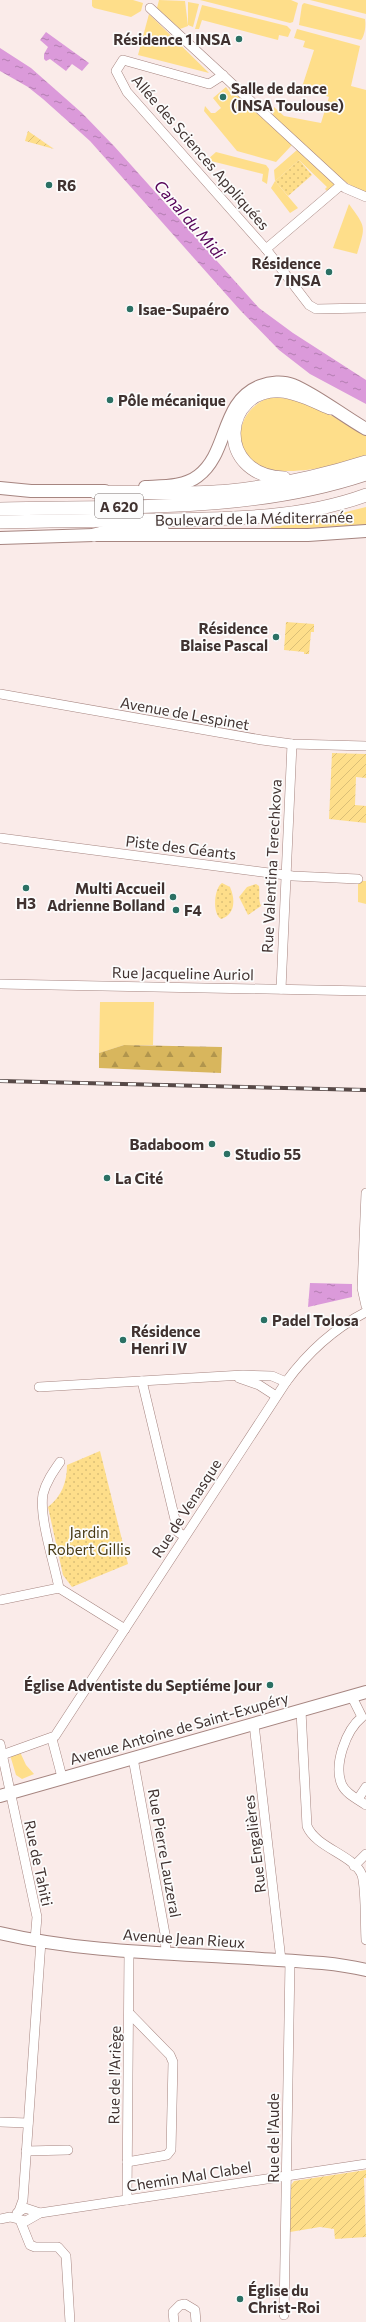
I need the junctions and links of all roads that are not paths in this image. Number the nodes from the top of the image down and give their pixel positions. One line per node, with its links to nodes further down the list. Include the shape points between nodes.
1 (150, 8): 2 (street)
2 (223, 75): 3 (street); 5 (street, Allée des Sciences Appliquées, via 209,84 123,60 116,71 127,92)
3 (341, 185): 4 (street); 5 (street, Allée des Sciences Appliquées)
4 (366, 197)
5 (266, 249): 6 (street, Allée des Sciences Appliquées, via 309,305 316,309)
6 (366, 308)
7 (330, 408): 8 (main road); 11 (highway, via 292,393 268,392 247,402 239,412 233,436 235,446 239,456 254,471 271,477); 13 (main road, via 292,385 277,382 266,384 241,398 229,418 215,455 198,477 182,484)
8 (366, 430)
9 (366, 462): 11 (highway)
10 (366, 474): 15 (highway, A 620, via 308,491 270,498 193,504)
11 (306, 478): 13 (highway, via 229,491)
12 (0, 488): 13 (main road)
13 (96, 492)
14 (366, 495): 16 (highway, A 620, via 321,507)
15 (0, 509)
16 (236, 517): 17 (highway, A 620); 19 (highway, via 215,526 114,530)
17 (0, 522)
18 (366, 531): 19 (main road, Boulevard de la Méditerranée, via 308,535)
19 (94, 535): 20 (main road, Boulevard de la Méditerranée)
20 (0, 538)
21 (0, 694): 22 (street, Avenue de Lespinet, via 172,726)
22 (292, 744): 23 (street, Avenue de Lespinet); 25 (street, Rue Valentina Terechkova)
23 (366, 746)
24 (0, 838): 25 (street, Piste des Géants)
25 (285, 875): 26 (street, Piste des Géants); 28 (street, Rue Valentina Terechkova)
26 (358, 879)
27 (0, 984): 28 (street, Rue Jacqueline Auriol)
28 (281, 990): 29 (street, Rue Jacqueline Auriol)
29 (366, 991)
30 (366, 1193): 31 (street, via 362,1288)
31 (366, 1306)
32 (366, 1312): 35 (street, Rue de Venasque, via 321,1341)
33 (226, 1376): 34 (street); 35 (street, via 272,1376); 37 (street, via 249,1380)
34 (142, 1381): 36 (street); 39 (street, via 178,1532)
35 (286, 1382): 37 (street, Rue de Venasque)
36 (39, 1387)
37 (276, 1396): 39 (street, Rue de Venasque)
38 (60, 1462): 40 (street, via 49,1477 42,1509)
39 (184, 1536): 42 (street, Rue de Venasque)
40 (59, 1588): 41 (street); 42 (street)
41 (0, 1600)
42 (125, 1629): 48 (street, Rue de Venasque)
43 (366, 1692): 44 (main road, Avenue Antoine de Saint-Exupéry)
44 (352, 1697): 45 (main road, Avenue Antoine de Saint-Exupéry); 46 (street)
45 (301, 1711): 47 (main road, Avenue Antoine de Saint-Exupéry); 58 (street, via 307,1826 313,1835)
46 (364, 1719): 55 (street, via 357,1721 340,1757 342,1786)
47 (254, 1724): 51 (main road, Avenue Antoine de Saint-Exupéry); 64 (street, Rue Engalières)
48 (52, 1739): 50 (street); 52 (street)
49 (0, 1744): 50 (street, Rue de Tahiti)
50 (2, 1755): 54 (street, Rue de Tahiti)
51 (133, 1758): 52 (main road, Avenue Antoine de Saint-Exupéry); 63 (street, Rue Pierre Lauzeral, via 165,1934)
52 (62, 1777): 54 (main road, Avenue Antoine de Saint-Exupéry)
53 (366, 1787): 55 (street)
54 (5, 1794): 61 (street, Rue de Tahiti, via 36,1916)
55 (358, 1799): 56 (street)
56 (366, 1805)
57 (366, 1854): 58 (street)
58 (354, 1866): 60 (street, via 362,1875)
59 (0, 1933): 61 (main road, Avenue Jean Rieux)
60 (366, 1940)
61 (38, 1941): 62 (main road, Avenue Jean Rieux); 68 (street)
62 (129, 1951): 63 (main road, Avenue Jean Rieux); 66 (street, Rue de l'Ariège)
63 (166, 1953): 64 (main road, Avenue Jean Rieux)
64 (286, 1961): 65 (main road, Avenue Jean Rieux); 73 (street, Rue de l'Aude)
65 (366, 1969)
66 (129, 2013): 71 (street, Rue de l'Ariège); 71 (street, via 170,2055 173,2062 171,2150 167,2155)
67 (0, 2122): 68 (street)
68 (28, 2123): 69 (street)
69 (26, 2150): 70 (street); 75 (street)
70 (68, 2150)
71 (127, 2162): 74 (street, Rue de l'Ariège)
72 (366, 2164): 73 (street, Chemin Mal Clabel)
73 (286, 2175): 74 (street, Chemin Mal Clabel); 77 (street, Rue de l'Aude)
74 (127, 2200): 75 (street, Chemin Mal Clabel)
75 (24, 2215): 76 (street, Chemin Mal Clabel); 78 (street, via 25,2236 30,2245 58,2247 66,2256)
76 (0, 2218)
77 (284, 2315)
78 (70, 2322)
79 (174, 2322): 80 (street, via 172,2316 175,2308 185,2304 195,2310)
80 (196, 2322)

